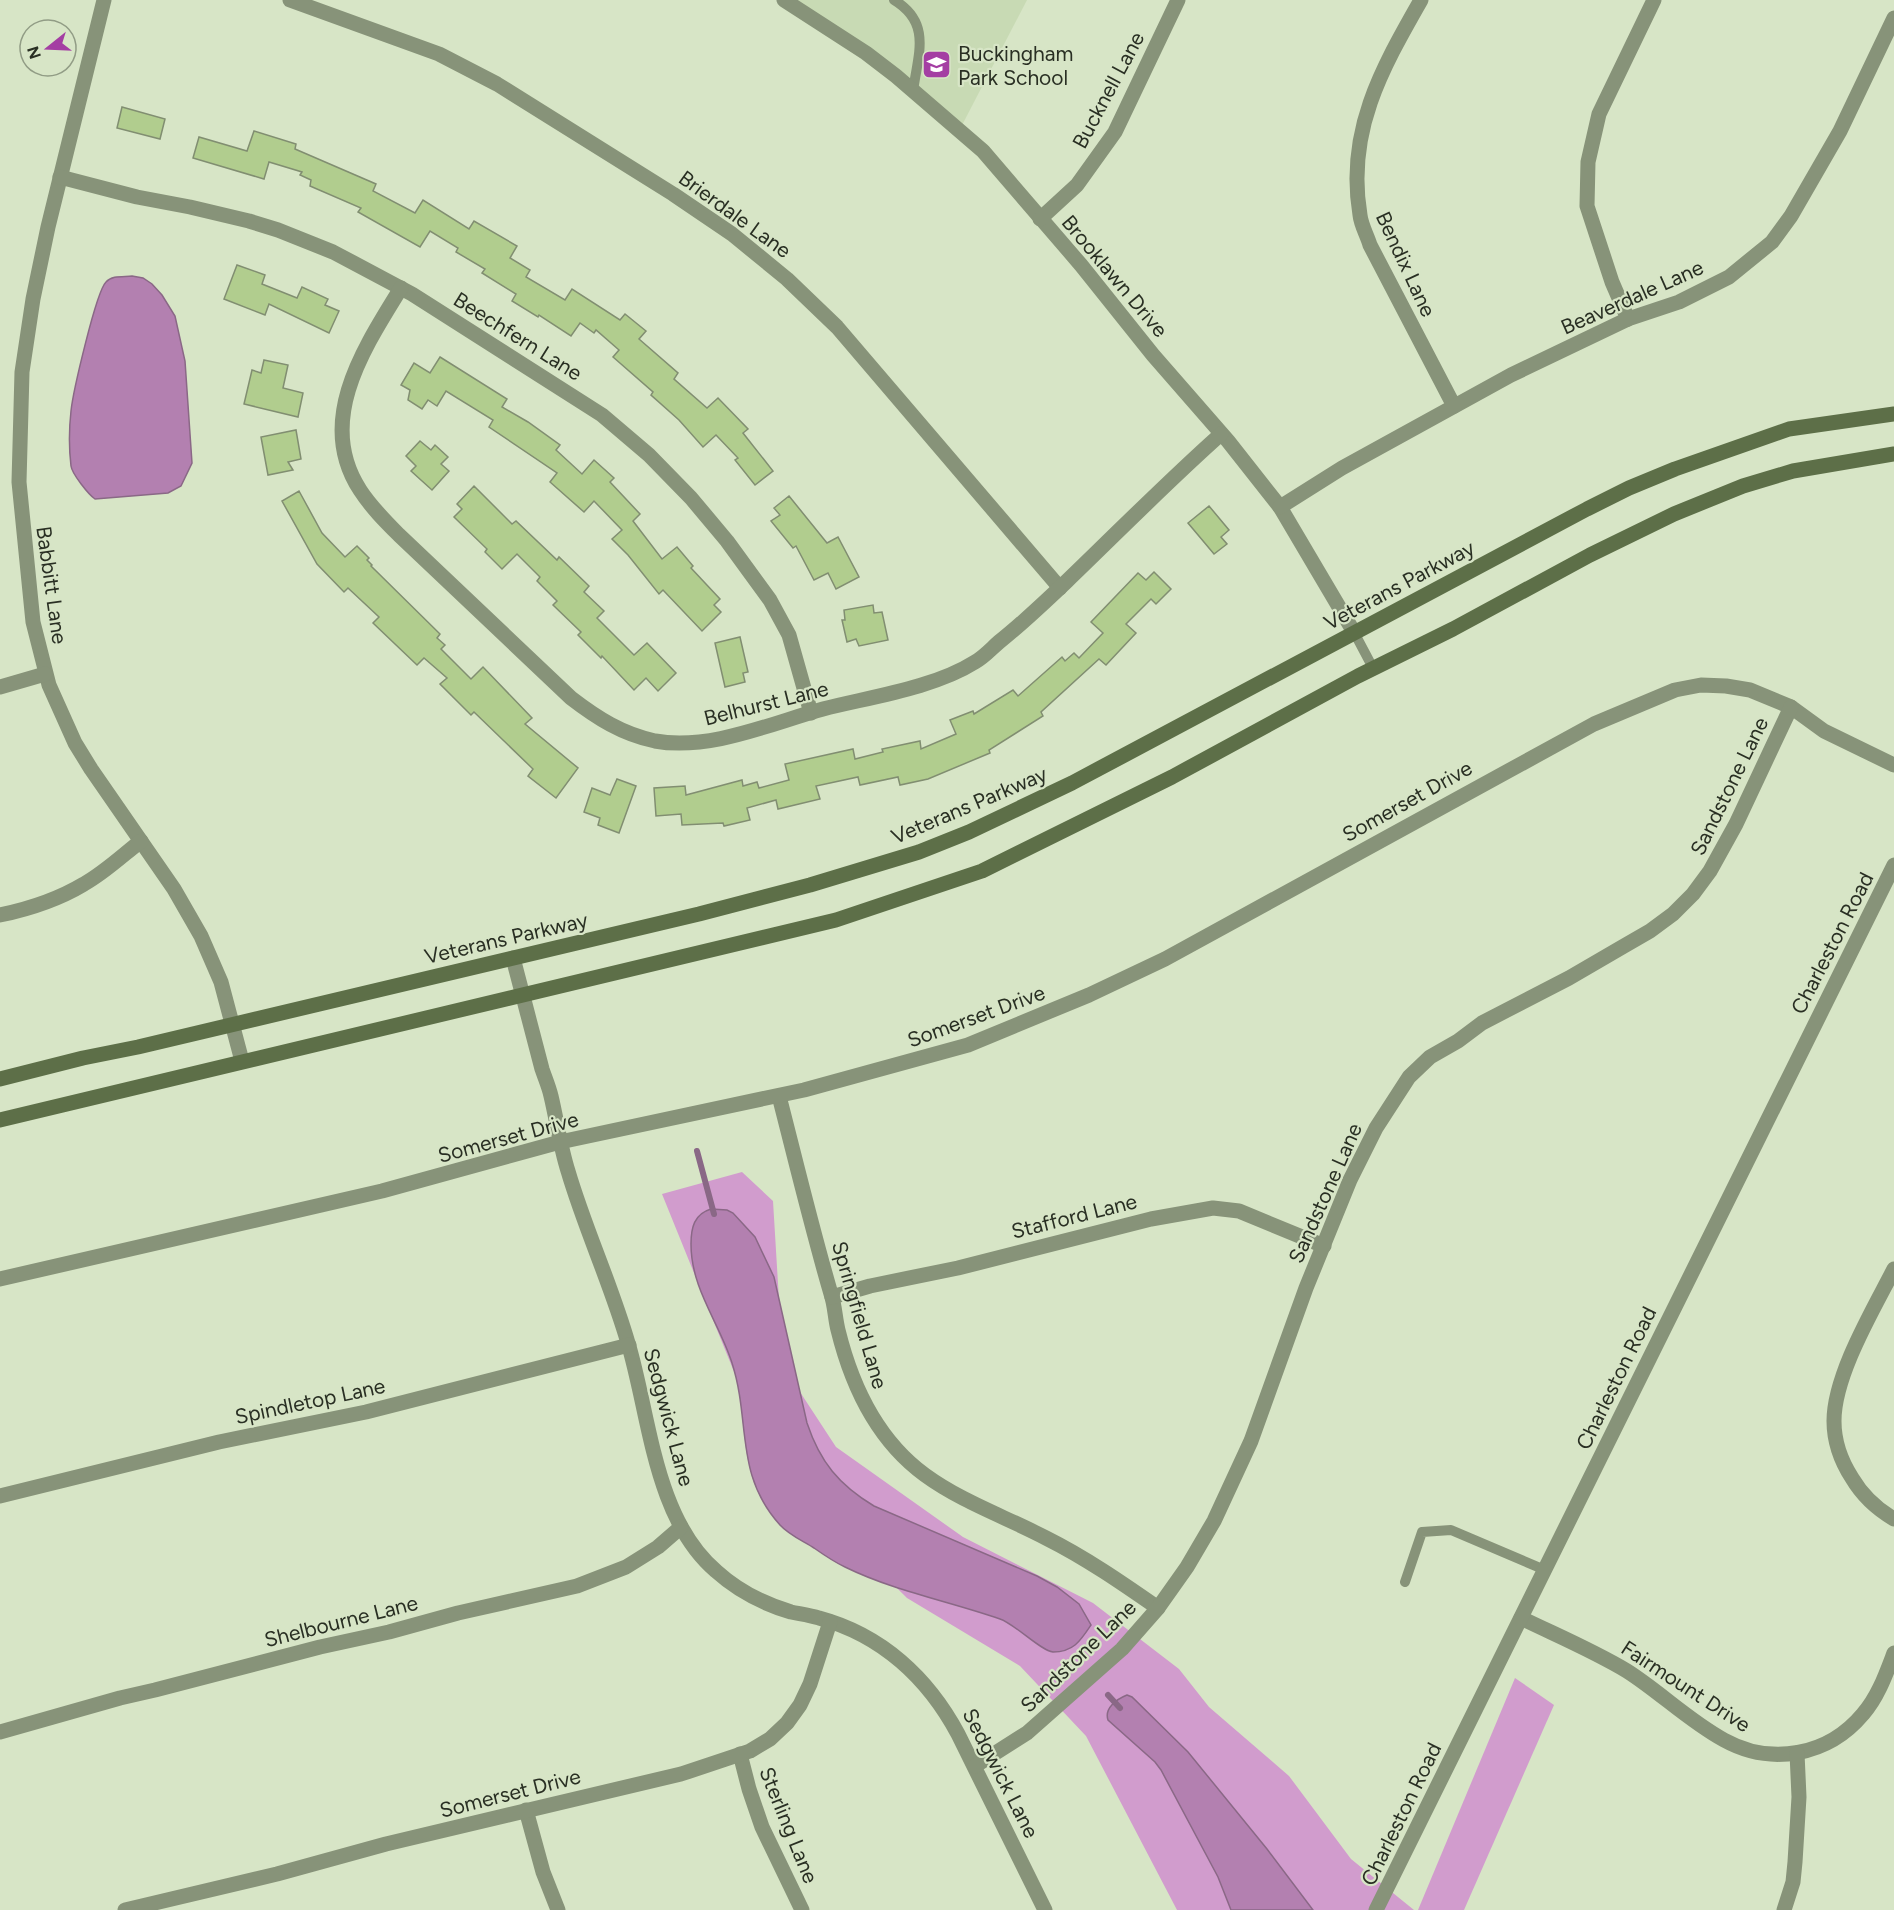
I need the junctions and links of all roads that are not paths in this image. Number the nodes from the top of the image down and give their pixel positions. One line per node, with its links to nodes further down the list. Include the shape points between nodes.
1 (104, 0): 12 (street, Babbitt Lane)
2 (290, 0): 21 (street, Brierdale Lane, via 429,50 497,84 732,234 837,327)
3 (784, 0): 11 (street, Brooklawn Drive, via 866,53)
4 (894, 0): 9 (lane)
5 (912, 0): 9 (lane)
6 (1178, 0): 13 (street, Bucknell Lane, via 1111,138 1077,185)
7 (1421, 0): 16 (street, Bendix Lane, via 1368,108 1356,164 1357,191 1360,217 1370,245)
8 (1654, 0): 15 (street, via 1599,114 1588,162 1587,206)
9 (913, 15): 11 (lane, via 920,43)
10 (1894, 18): 15 (street, Beaverdale Lane, via 1840,131 1772,242 1729,277 1679,302)
11 (913, 91): 13 (street, Brooklawn Drive, via 983,151)
12 (60, 177): 14 (street, Beechfern Lane, via 278,230 333,252); 24 (street, Babbitt Lane, via 33,299 22,372 19,446 33,622)
13 (1040, 219): 18 (street, Brooklawn Drive)
14 (401, 288): 27 (street, Beechfern Lane, via 602,415 671,477 710,520 770,600 789,635); 27 (street, Belhurst Lane, via 367,347 343,407 342,435 348,463 359,489 377,513 571,698 626,733 657,741 690,742 760,730)
15 (1628, 319): 16 (street, Beaverdale Lane)
16 (1454, 406): 20 (street, Beaverdale Lane)
17 (1894, 414): 22 (main road, Veterans Parkway, via 1789,429 1638,484)
18 (1221, 434): 20 (street, Brooklawn Drive); 21 (street, Belhurst Lane)
19 (1894, 454): 23 (main road, via 1793,471 1712,498 1590,555)
20 (1280, 507): 22 (street, Brooklawn Drive)
21 (1060, 588): 27 (street, Belhurst Lane, via 975,662 952,674)
22 (1355, 634): 23 (lane); 32 (main road, Veterans Parkway, via 1072,783 919,852 754,900)
23 (1373, 668): 33 (main road, via 1172,777 982,871 836,920)
24 (45, 674): 25 (street); 29 (street, Babbitt Lane, via 75,743)
25 (0, 687)
26 (1791, 707): 28 (street, Somerset Drive, via 1832,735); 37 (street, Somerset Drive, via 1750,690 1726,686 1701,685 1648,700 1594,724 1188,946 1089,995 957,1049); 40 (street, Sandstone Lane, via 1736,824 1694,894 1650,931 1482,1023 1430,1057 1409,1077 1376,1128)
27 (811, 713)
28 (1894, 765)
29 (141, 841): 31 (street, via 86,884 38,905); 34 (street, Babbitt Lane, via 201,936 221,982)
30 (1893, 870): 48 (street, Charleston Road)
31 (0, 915)
32 (513, 958): 33 (street, Sedgwick Lane); 34 (main road, Veterans Parkway)
33 (523, 995): 35 (main road); 39 (street, Sedgwick Lane)
34 (233, 1024): 35 (street, Babbitt Lane); 36 (main road, Veterans Parkway)
35 (242, 1061): 38 (main road)
36 (0, 1079)
37 (779, 1096): 39 (street, Somerset Drive); 43 (street, Springfield Lane)
38 (0, 1120)
39 (560, 1142): 42 (street, Somerset Drive, via 382,1191); 44 (street, Sedgwick Lane, via 584,1222)
40 (1324, 1246): 43 (street, Stafford Lane, via 1239,1211 1213,1208 1151,1219); 50 (street, Sandstone Lane, via 1227,1495 1192,1560)
41 (1894, 1269): 46 (street, via 1843,1375 1834,1421 1844,1466 1871,1502)
42 (0, 1279)
43 (832, 1297): 50 (street, Springfield Lane, via 855,1386 868,1412 903,1456 947,1490 1106,1571)
44 (629, 1345): 45 (street, Spindletop Lane, via 366,1412 219,1442); 47 (street, Sedgwick Lane, via 658,1467)
45 (0, 1496)
46 (1894, 1519)
47 (681, 1527): 52 (street, Sedgwick Lane, via 715,1571 738,1588 762,1601); 54 (street, Shelbourne Lane, via 626,1567 577,1586 320,1647)
48 (1545, 1570): 49 (lane, via 1451,1530 1422,1532); 51 (street, Charleston Road)
49 (1405, 1582)
50 (1158, 1608): 57 (street, Sandstone Lane, via 1122,1649 1047,1717)
51 (1521, 1618): 55 (street, Fairmount Drive, via 1608,1660 1724,1740 1768,1754); 63 (street, Charleston Road)
52 (830, 1622): 56 (street, Somerset Drive, via 800,1705 770,1739); 57 (street, Sedgwick Lane, via 877,1643 917,1675 944,1707)
53 (1894, 1653): 55 (street, Fairmount Drive, via 1865,1713 1831,1742)
54 (0, 1732)
55 (1797, 1753): 64 (street, via 1800,1797 1795,1862)
56 (740, 1754): 58 (street, Somerset Drive, via 681,1774); 61 (street, Sterling Lane, via 762,1827)
57 (975, 1766): 62 (street, Sedgwick Lane)
58 (526, 1810): 59 (street, Somerset Drive); 60 (street)
59 (125, 1910)
60 (558, 1910)
61 (802, 1910)
62 (1045, 1910)
63 (1376, 1910)
64 (1784, 1910)

